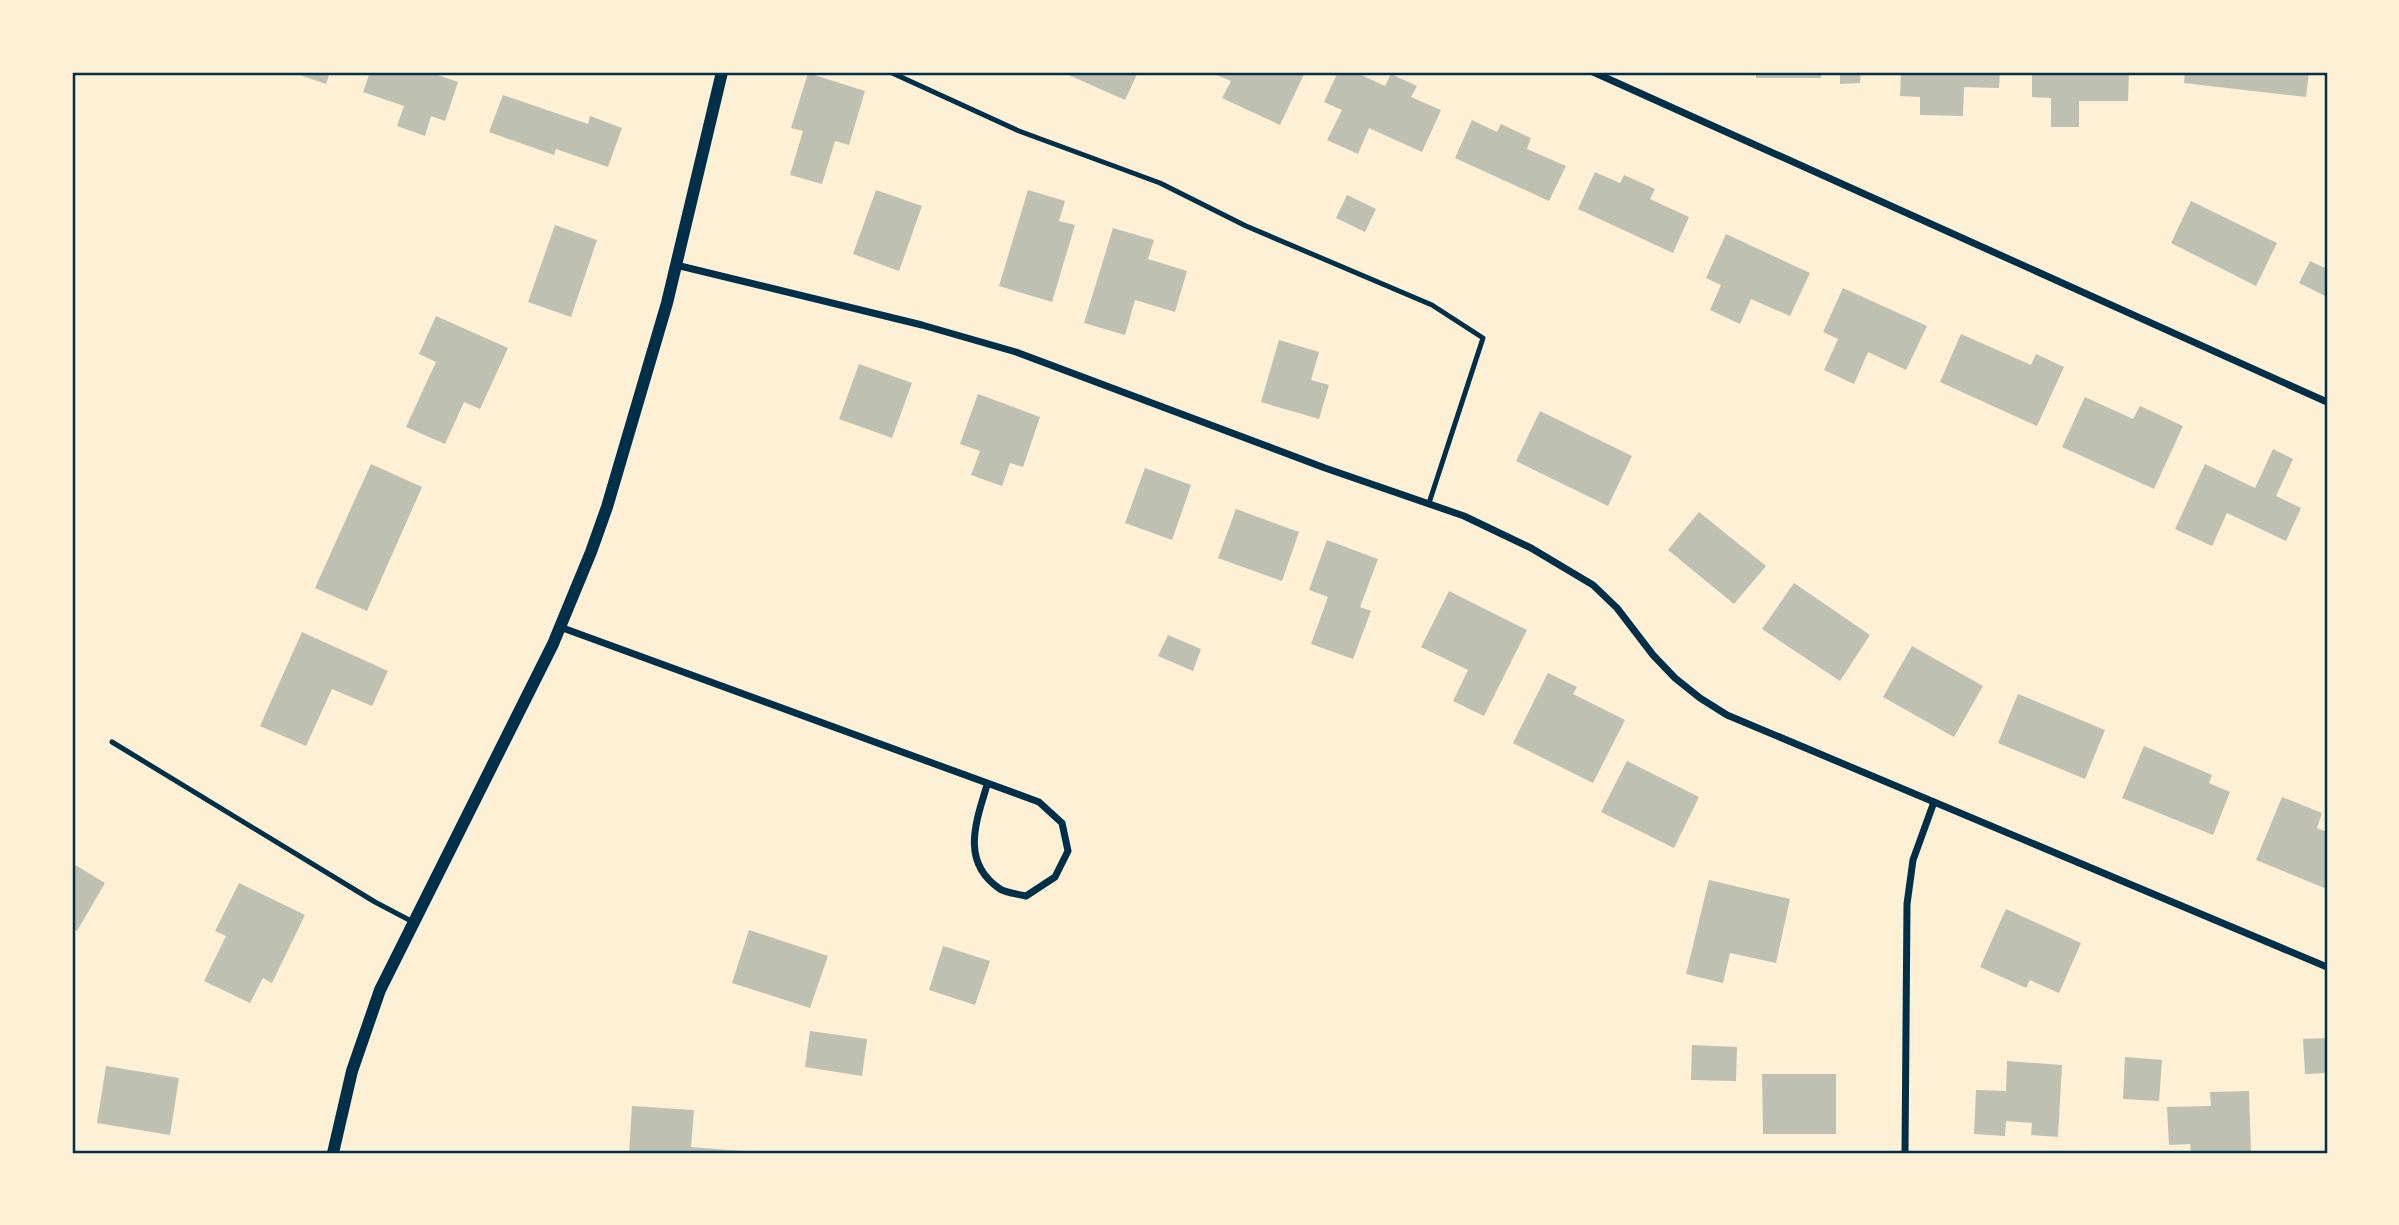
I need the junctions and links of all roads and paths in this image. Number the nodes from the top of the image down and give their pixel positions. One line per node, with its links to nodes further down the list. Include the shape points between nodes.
1 (722, 72): 4 (street)
2 (890, 72): 6 (lane, via 1019,131 1160,183 1246,226 1432,305 1483,338)
3 (1593, 72): 5 (street)
4 (676, 265): 6 (street, via 994,345); 7 (street, via 607,507)
5 (2327, 402)
6 (1429, 503): 10 (street, via 1497,530 1593,585 1675,678 1727,715)
7 (560, 627): 9 (street); 11 (street)
8 (112, 742): 11 (lane)
9 (986, 785): 9 (street, via 1039,802 1062,823 1068,851 1055,877 1026,896 1001,890 981,872 973,845)
10 (1934, 802): 12 (street); 14 (street, via 1913,860 1907,904)
11 (415, 922): 13 (street, via 365,1030)
12 (2327, 967)
13 (333, 1153)
14 (1905, 1153)

